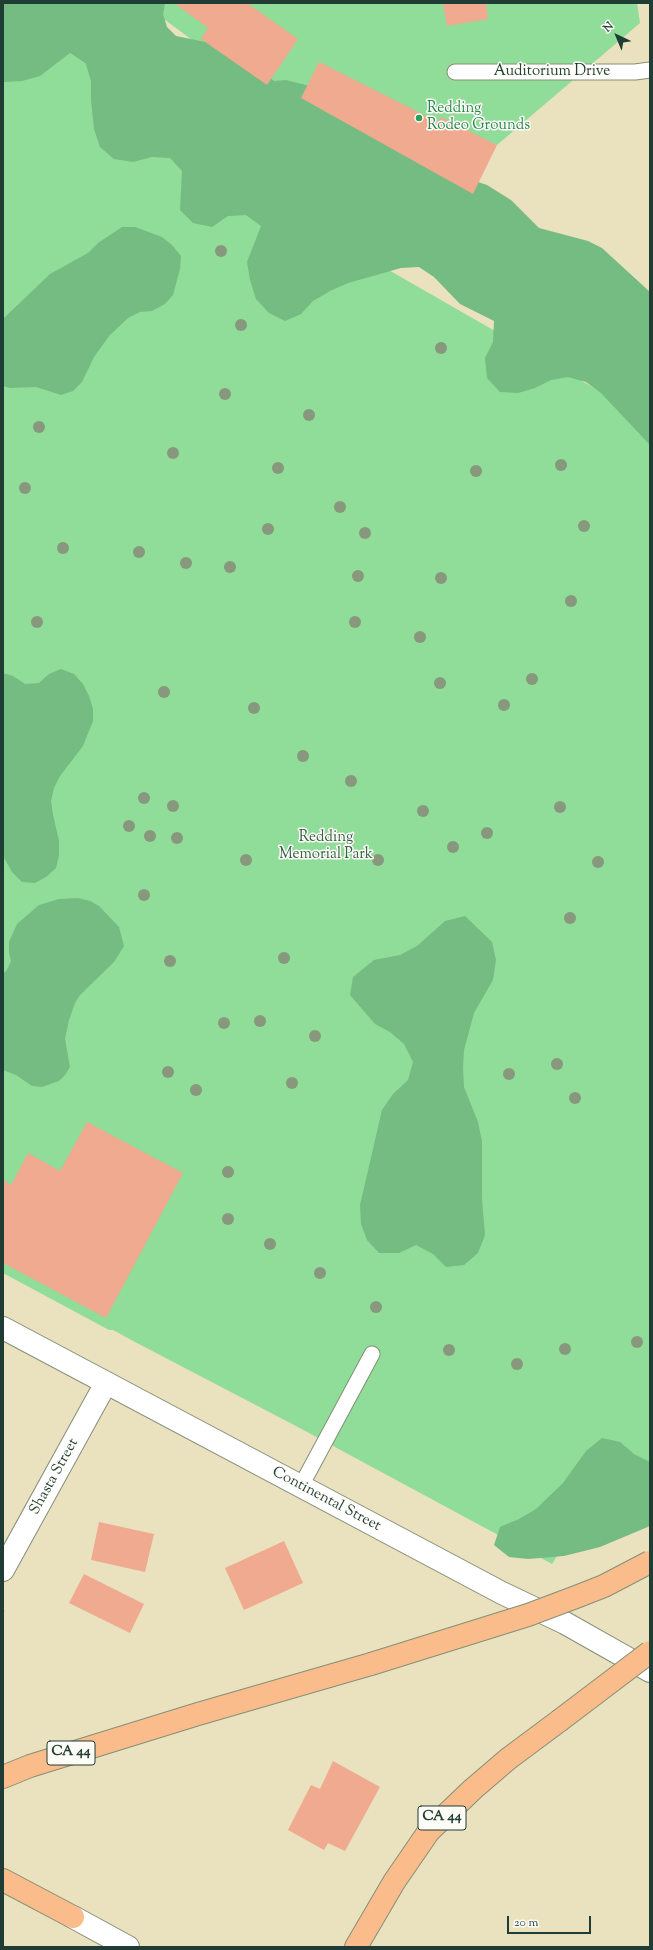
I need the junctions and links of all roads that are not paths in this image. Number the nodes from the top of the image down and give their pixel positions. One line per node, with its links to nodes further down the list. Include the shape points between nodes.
1 (650, 70): 2 (lane, Auditorium Drive)
2 (455, 72)
3 (3, 1328): 5 (street, Continental Street)
4 (372, 1354): 6 (lane)
5 (106, 1383): 6 (street, Continental Street); 8 (street, Shasta Street)
6 (301, 1486): 10 (street, Continental Street, via 502,1593 564,1623)
7 (650, 1562): 11 (highway, CA 44, bridge, via 604,1586 562,1602 371,1664 198,1714)
8 (3, 1570)
9 (650, 1652): 15 (highway, CA 44, bridge, via 508,1759 429,1831 394,1882)
10 (650, 1671)
11 (3, 1776)
12 (3, 1880): 13 (highway)
13 (73, 1917): 14 (street)
14 (128, 1947)
15 (356, 1947)

